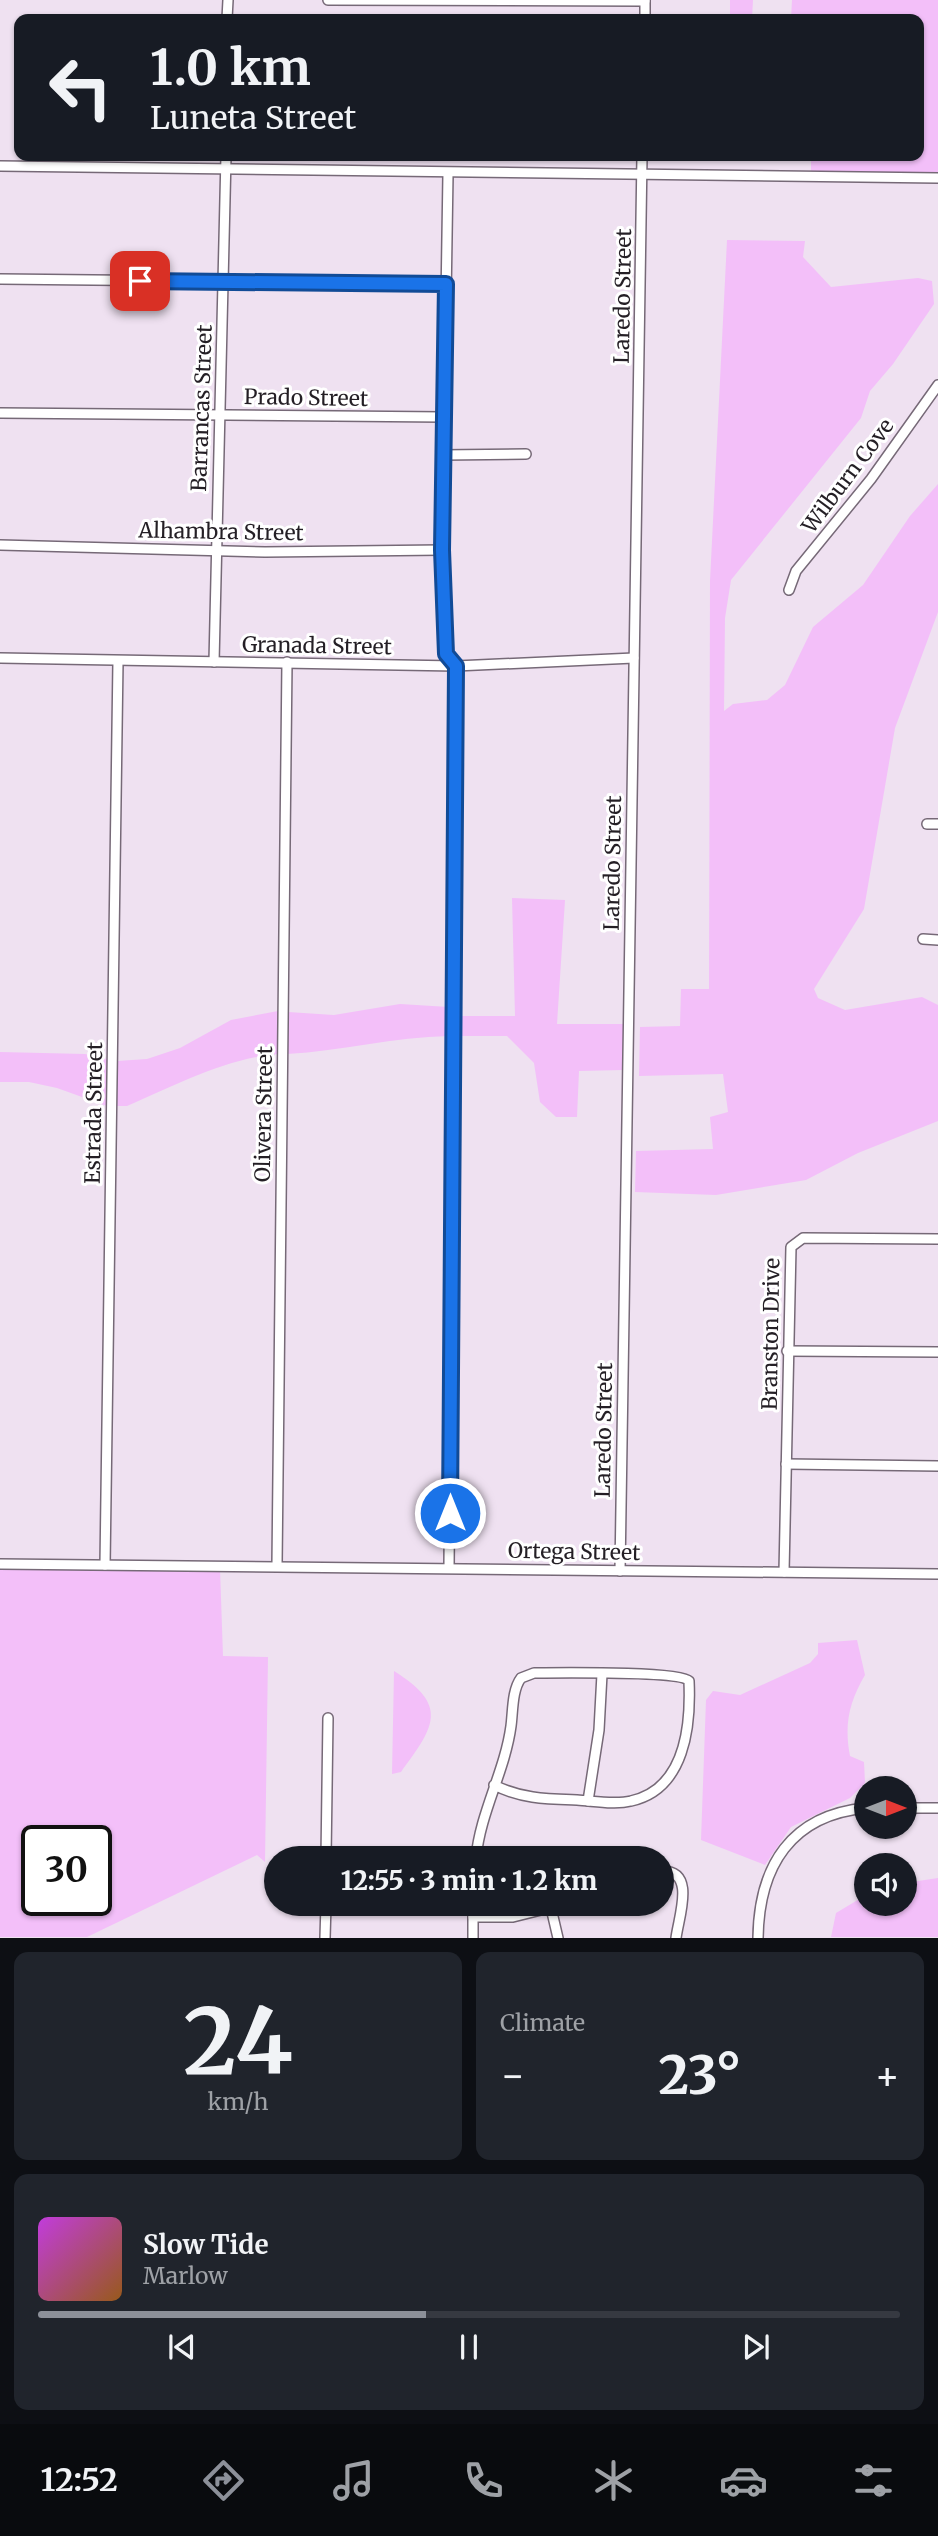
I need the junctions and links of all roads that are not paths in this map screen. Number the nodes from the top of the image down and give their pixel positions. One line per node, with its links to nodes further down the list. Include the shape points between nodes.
1 (328, 0): 2 (street)
2 (375, 0): 3 (street)
3 (645, 1)
4 (226, 161): 7 (street, Barrancas Street)
5 (642, 161): 9 (street, Laredo Street)
6 (0, 166): 7 (street)
7 (226, 171): 8 (street); 12 (street, Barrancas Street)
8 (448, 174): 9 (street); 13 (street)
9 (642, 174): 10 (street); 25 (street, Laredo Street)
10 (938, 178)
11 (0, 279): 12 (street)
12 (223, 282): 13 (street); 16 (street, Barrancas Street)
13 (446, 284): 17 (street)
14 (938, 385): 23 (street, Wilburn Cove, via 796,572)
15 (0, 413): 16 (street, Prado Street)
16 (219, 415): 17 (street, Prado Street); 21 (street, Barrancas Street)
17 (443, 417): 19 (street)
18 (526, 454): 19 (street)
19 (442, 455): 22 (street)
20 (0, 545): 21 (street, Alhambra Street)
21 (215, 550): 22 (street, Alhambra Street); 27 (street, Barrancas Street)
22 (442, 550): 29 (street, via 446,654)
23 (789, 590)
24 (0, 657): 26 (street, Granada Street)
25 (634, 658): 29 (street, Granada Street); 43 (street, Laredo Street)
26 (118, 661): 27 (street, Granada Street); 40 (street, Estrada Street)
27 (214, 662): 28 (street, Granada Street)
28 (287, 662): 29 (street, Granada Street); 41 (street, Olivera Street)
29 (456, 666): 42 (street)
30 (927, 824): 31 (street)
31 (938, 824)
32 (923, 939): 33 (street)
33 (938, 940)
34 (938, 1239): 35 (street, Branston Drive, via 803,1238 795,1242 788,1253)
35 (787, 1350): 36 (street); 37 (street, Branston Drive)
36 (938, 1352)
37 (786, 1464): 38 (street); 44 (street, Branston Drive)
38 (938, 1466)
39 (0, 1564): 40 (street, Ortega Street)
40 (105, 1565): 41 (street, Ortega Street)
41 (277, 1565): 42 (street, Ortega Street)
42 (449, 1568): 43 (street, Ortega Street)
43 (620, 1571): 44 (street, Ortega Street)
44 (783, 1572): 45 (street, Ortega Street)
45 (938, 1574)
46 (602, 1674): 48 (street, via 534,1673 521,1678); 49 (street); 49 (street, via 685,1677 690,1695 687,1739 680,1760 649,1794 628,1802)
47 (328, 1718): 53 (street)
48 (494, 1785): 49 (street, via 527,1798); 54 (street)
49 (588, 1801)
50 (917, 1808): 51 (street)
51 (938, 1808)
52 (854, 1810): 64 (street, via 815,1822 781,1852 763,1890)
53 (326, 1846)
54 (479, 1846)
55 (674, 1873): 63 (street, via 682,1880 683,1896)
56 (326, 1916): 60 (street)
57 (517, 1916): 59 (street)
58 (553, 1916): 62 (street)
59 (473, 1917): 61 (street)
60 (325, 1937)
61 (474, 1937)
62 (558, 1937)
63 (676, 1937)
64 (758, 1937)

